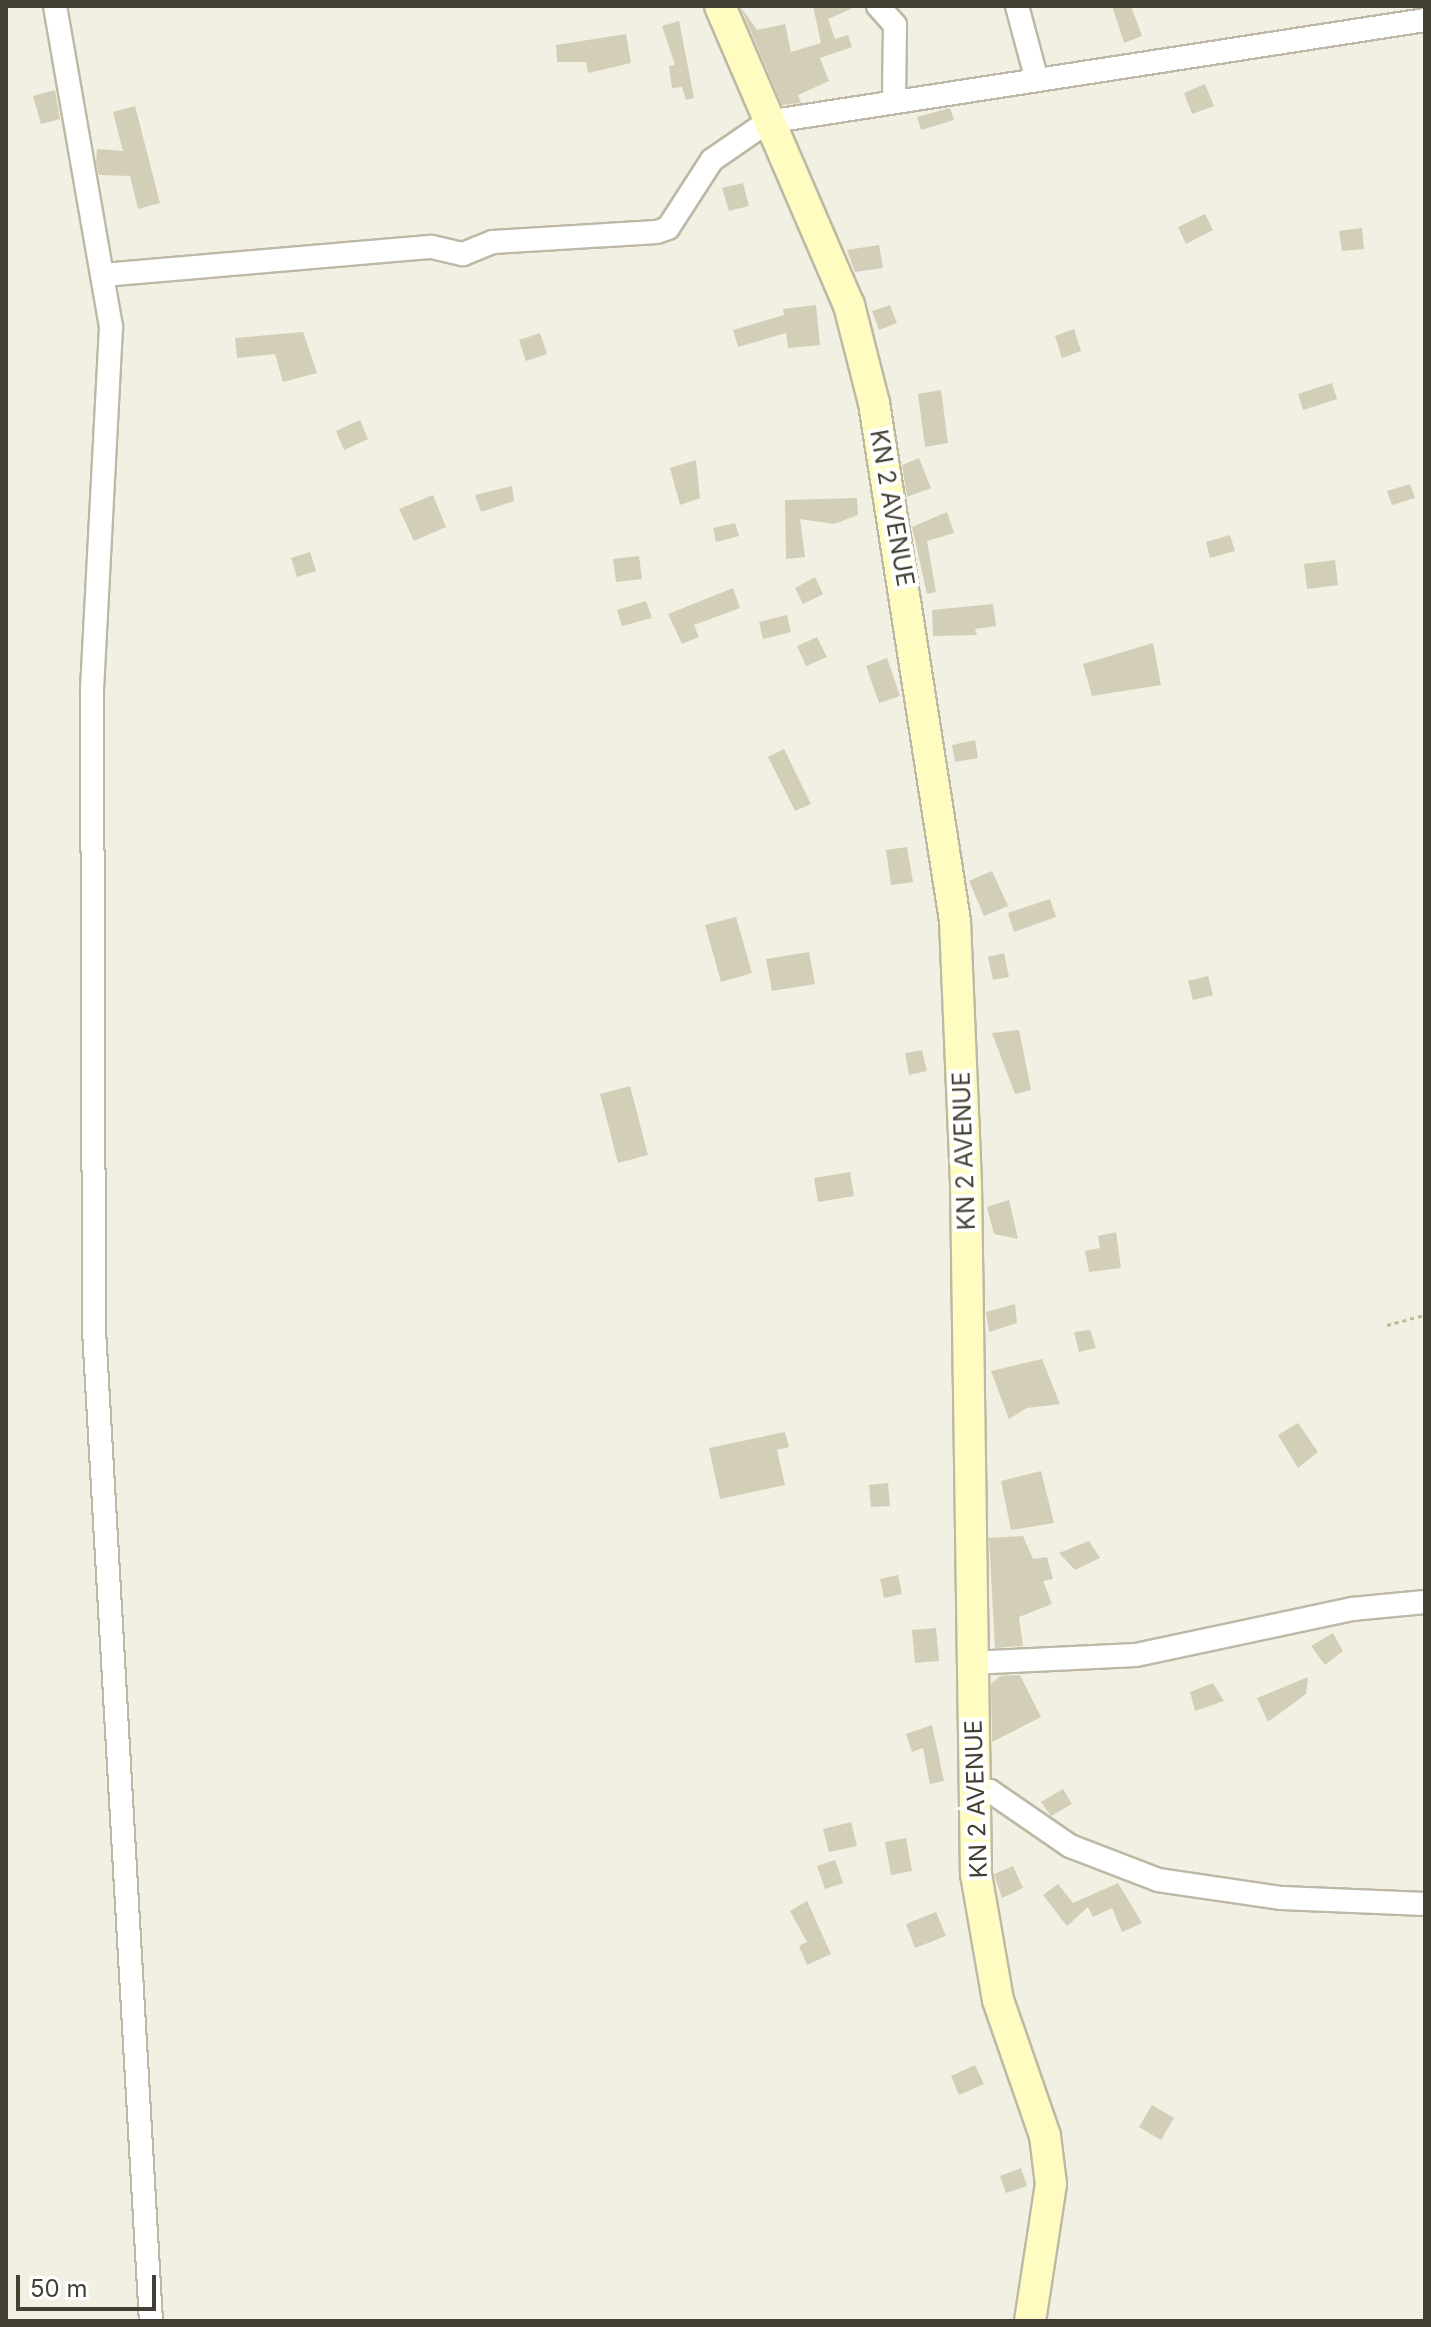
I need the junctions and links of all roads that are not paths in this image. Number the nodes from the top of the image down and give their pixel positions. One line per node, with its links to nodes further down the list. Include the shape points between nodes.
1 (55, 6): 9 (street)
2 (720, 6): 8 (main road, KN 2 AVENUE)
3 (878, 6): 7 (street, via 895,25)
4 (1017, 6): 6 (street)
5 (1425, 20): 6 (street)
6 (1036, 77): 7 (street)
7 (894, 101): 8 (street)
8 (767, 122): 9 (street, via 712,160 668,228 657,232 493,242 463,254 432,247); 11 (main road, KN 2 AVENUE, via 849,305 874,403 955,921 966,1185)
9 (103, 275): 14 (street, via 111,327 92,688 94,1330)
10 (1425, 1602): 11 (street, via 1352,1609 1136,1655)
11 (970, 1663): 12 (main road, KN 2 AVENUE)
12 (975, 1792): 13 (street, via 990,1791 1070,1846 1158,1880 1282,1898); 15 (main road, KN 2 AVENUE, via 976,1874 998,2000 1045,2136 1051,2184)
13 (1425, 1904)
14 (151, 2321)
15 (1030, 2321)

